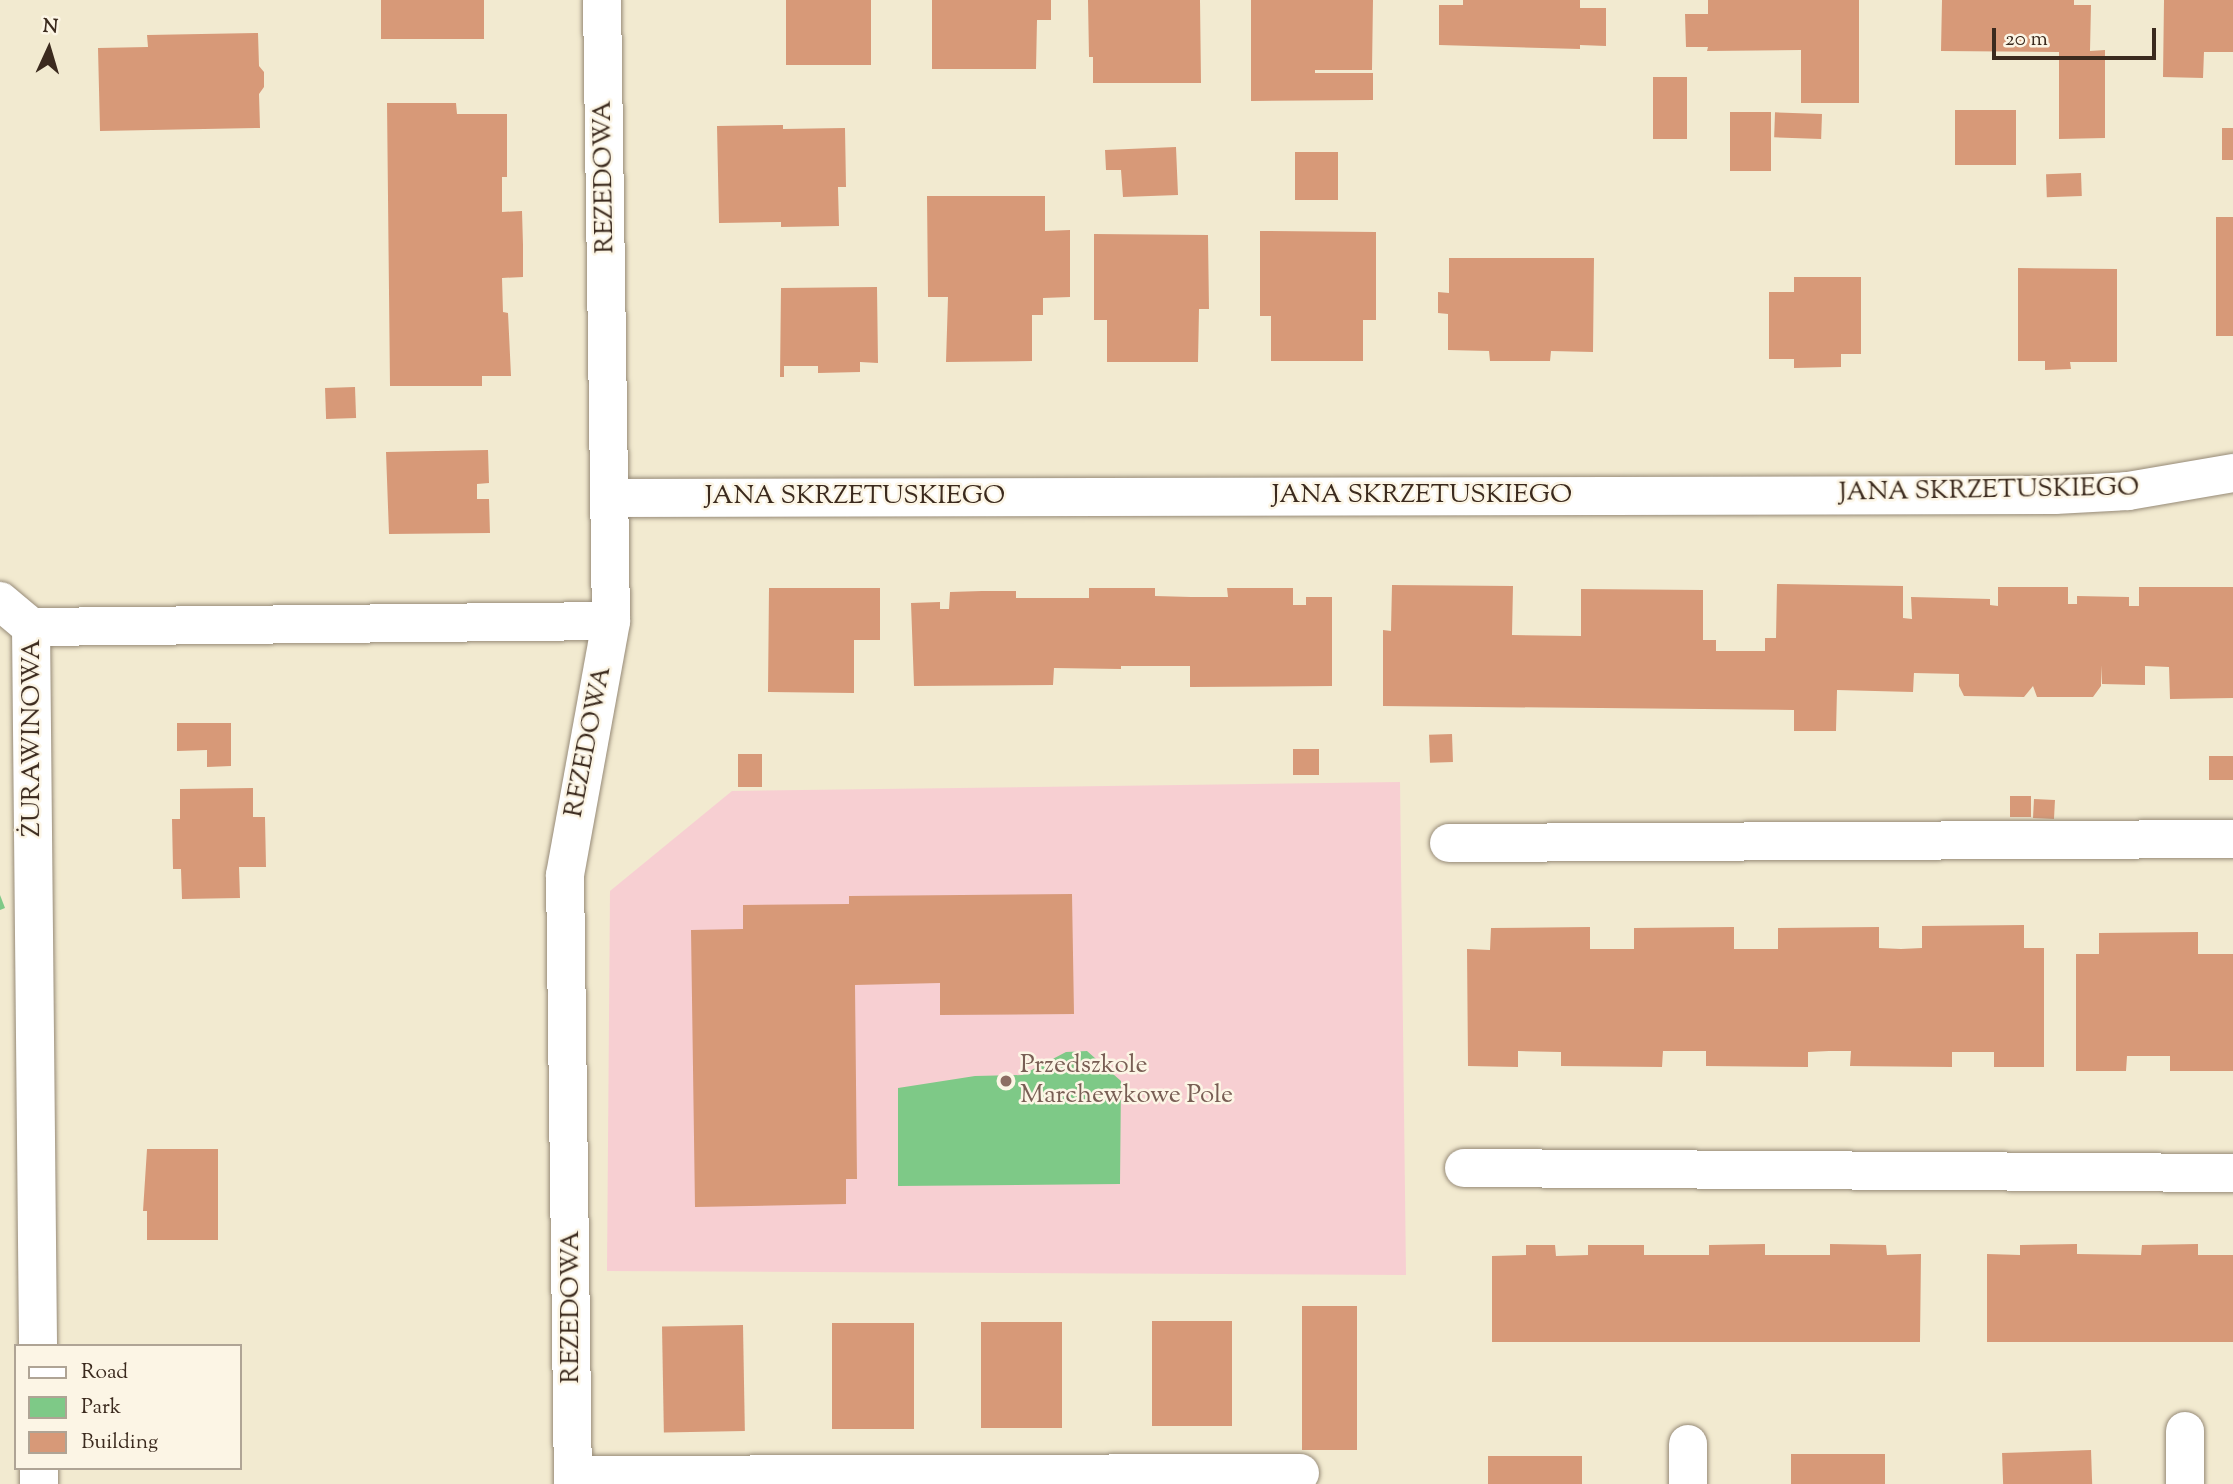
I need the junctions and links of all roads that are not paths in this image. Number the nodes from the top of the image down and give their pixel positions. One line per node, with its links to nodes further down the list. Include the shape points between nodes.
1 (602, 0): 3 (street, REZEDOWA)
2 (2233, 473): 3 (street, JANA SKRZETUSKIEGO, via 2128,491 2055,495)
3 (609, 498): 5 (street, REZEDOWA)
4 (0, 601): 6 (street)
5 (611, 621): 6 (street, ŻURAWINOWA); 15 (street, REZEDOWA, via 565,875)
6 (31, 627): 11 (street, ŻURAWINOWA)
7 (2233, 839): 8 (street)
8 (1450, 843)
9 (1464, 1168): 10 (street)
10 (2233, 1173)
11 (38, 1344)
12 (2185, 1431): 17 (street)
13 (1688, 1444): 16 (street)
14 (1300, 1473): 15 (street)
15 (573, 1480)
16 (1688, 1484)
17 (2185, 1484)

